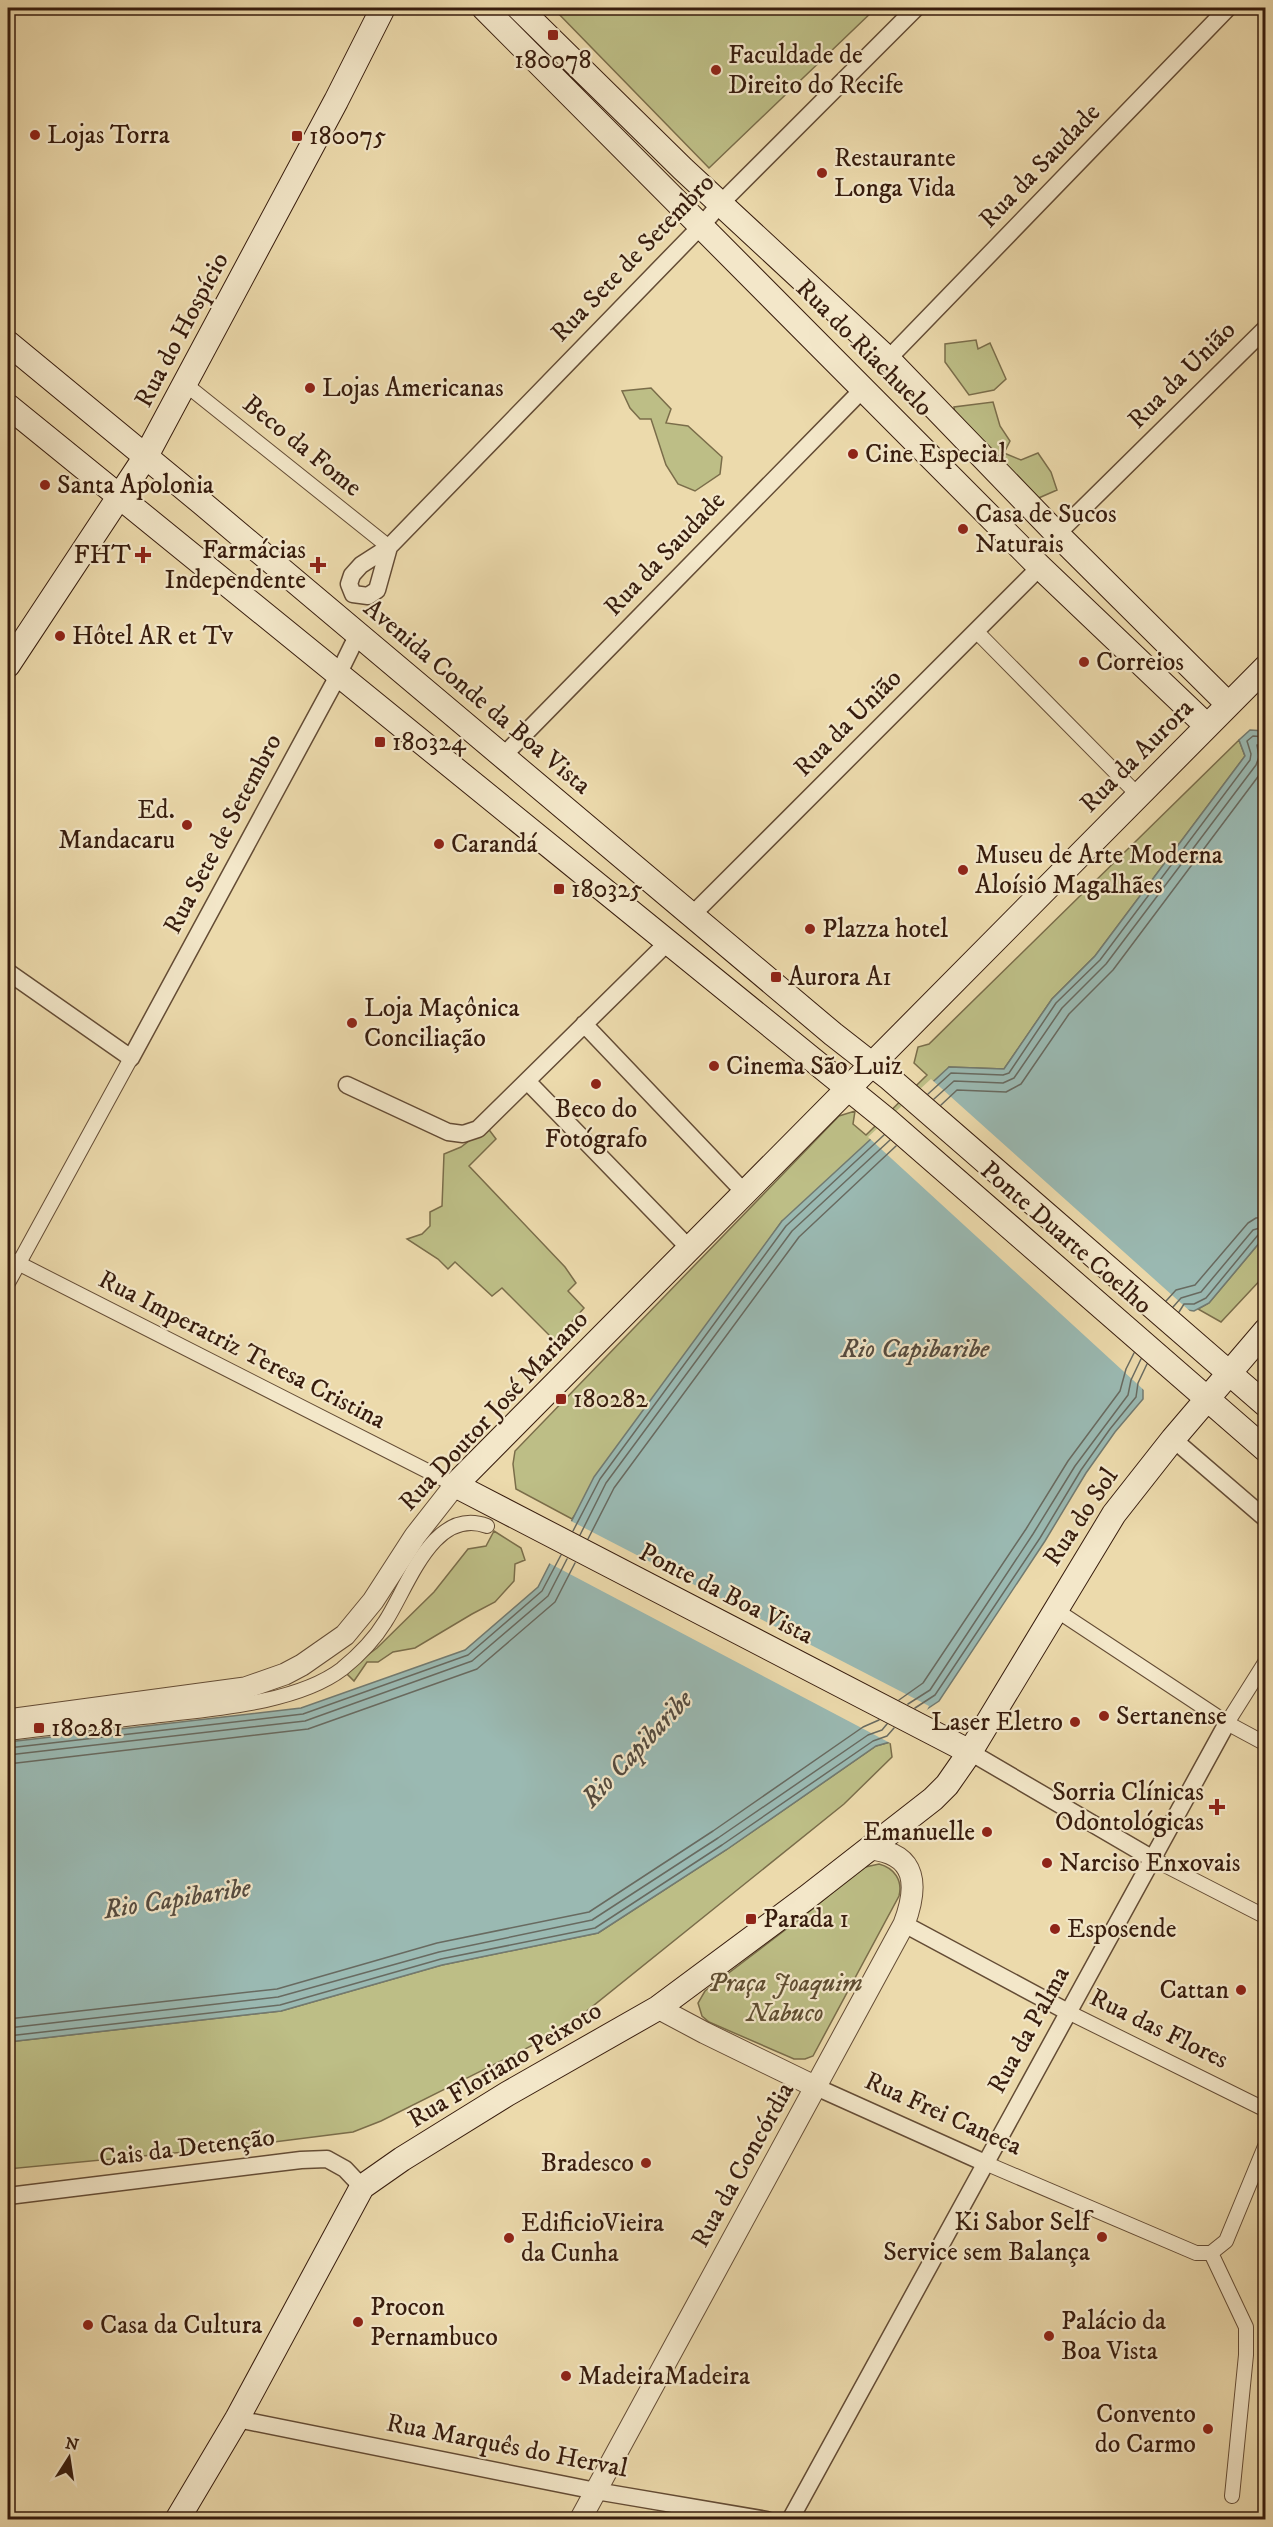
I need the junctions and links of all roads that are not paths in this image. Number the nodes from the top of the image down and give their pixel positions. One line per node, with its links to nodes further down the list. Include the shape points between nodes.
1 (383, 8): 11 (main road, Rua do Hospício)
2 (484, 8): 7 (main road, Rua do Riachuelo)
3 (519, 8): 6 (main road, Rua do Riachuelo)
4 (916, 8): 6 (street, Rua Sete de Setembro)
5 (1228, 8): 10 (street, Rua da Saudade)
6 (721, 203): 7 (street, Rua Sete de Setembro); 10 (main road, Rua do Riachuelo)
7 (702, 225): 12 (main road, Rua do Riachuelo); 17 (street, Rua Sete de Setembro)
8 (1266, 328): 16 (street, Rua da União)
9 (8, 343): 14 (main road, Avenida Conde da Boa Vista)
10 (888, 359): 16 (main road, Rua do Riachuelo)
11 (185, 384): 14 (main road, Rua do Hospício); 17 (street, Beco da Fome)
12 (864, 388): 18 (main road, Rua do Riachuelo); 26 (street, Rua da Saudade)
13 (8, 406): 15 (main road)
14 (146, 456): 15 (main road, Rua do Hospício); 20 (main road, Avenida Conde da Boa Vista)
15 (119, 497): 21 (main road, Rua do Hospício); 23 (main road)
16 (1057, 534): 24 (main road, Rua do Riachuelo)
17 (388, 547)
18 (1040, 567): 19 (street, Rua da União); 25 (main road, Rua do Riachuelo)
19 (976, 631): 27 (street); 28 (street, Rua da União)
20 (358, 634): 23 (street, Rua Sete de Setembro); 26 (main road, Avenida Conde da Boa Vista)
21 (8, 665)
22 (1266, 667): 24 (main road, Rua da Aurora)
23 (338, 674): 29 (main road); 32 (street, Rua Sete de Setembro)
24 (1228, 704): 25 (main road, Rua da Aurora)
25 (1207, 726): 27 (main road, Rua da Aurora)
26 (503, 756): 28 (main road, Avenida Conde da Boa Vista)
27 (1138, 795): 33 (main road, Rua da Aurora)
28 (692, 915): 33 (main road, Avenida Conde da Boa Vista)
29 (667, 943): 31 (street); 36 (main road)
30 (8, 972): 32 (street)
31 (584, 1024): 34 (street); 38 (street)
32 (131, 1058): 40 (street)
33 (872, 1064): 36 (main road, Rua Doutor José Mariano); 37 (main road, Avenida Conde da Boa Vista)
34 (527, 1081): 35 (street, via 478,1129 463,1134 448,1132); 39 (street)
35 (347, 1086)
36 (847, 1088): 38 (main road, Rua Doutor José Mariano); 44 (main road, Ponte Duarte Coelho)
37 (909, 1095): 43 (main road, Ponte Duarte Coelho)
38 (745, 1193): 39 (main road, Rua Doutor José Mariano)
39 (690, 1248): 48 (main road, Rua Doutor José Mariano)
40 (12, 1261): 41 (street); 48 (street, Rua Imperatriz Teresa Cristina)
41 (8, 1283)
42 (1264, 1335): 43 (main road, Rua do Sol)
43 (1228, 1372): 44 (main road, Rua do Sol); 45 (main road, Ponte Duarte Coelho)
44 (1207, 1399): 46 (main road, Rua do Sol); 47 (main road, Ponte Duarte Coelho)
45 (1266, 1405)
46 (1173, 1438): 50 (street); 51 (main road, Rua do Sol, via 1114,1514)
47 (1266, 1450)
48 (456, 1485): 49 (main road, Ponte da Boa Vista); 53 (street, Rua Doutor José Mariano, via 345,1635 285,1674 245,1688)
49 (493, 1518): 55 (street, via 450,1527 432,1541 385,1623 364,1649 317,1683 233,1706); 57 (main road, Ponte da Boa Vista)
50 (1266, 1519)
51 (1056, 1610): 54 (street); 57 (main road, Rua do Sol)
52 (1266, 1661): 54 (street, Rua da Palma)
53 (8, 1720)
54 (1227, 1723): 56 (street); 59 (street, Rua da Palma)
55 (8, 1733)
56 (1266, 1744)
57 (970, 1752): 58 (main road, Rua Floriano Peixoto, via 947,1785); 59 (street)
58 (871, 1849): 61 (street, Rua da Concórdia, via 888,1851 908,1869 913,1899); 62 (main road, Rua Floriano Peixoto)
59 (1154, 1859): 60 (street); 63 (street, Rua da Palma)
60 (1266, 1917)
61 (904, 1924): 63 (street, Rua das Flores); 64 (street, Rua da Concórdia)
62 (658, 2008): 64 (street, Rua Frei Caneca); 68 (main road, Rua Floriano Peixoto, via 507,2094)
63 (1068, 2012): 65 (street, Rua das Flores); 67 (street, Rua da Palma)
64 (816, 2087): 67 (street, Rua Frei Caneca); 72 (street, Rua da Concórdia)
65 (1266, 2110)
66 (1266, 2144): 70 (street, via 1226,2241)
67 (985, 2163): 70 (street, Rua Frei Caneca, via 1196,2253); 77 (street, Rua da Palma)
68 (362, 2187): 69 (street, Cais da Detenção, via 345,2169 327,2159); 71 (main road, Rua Floriano Peixoto)
69 (8, 2196)
70 (1211, 2253): 73 (street, via 1246,2327)
71 (237, 2419): 72 (street, Rua Marquês do Herval); 74 (main road, Rua Floriano Peixoto)
72 (596, 2490): 75 (street, Rua da Concórdia); 76 (street, Rua Marquês do Herval)
73 (1232, 2496)
74 (177, 2520)
75 (580, 2520)
76 (767, 2520)
77 (790, 2520)

